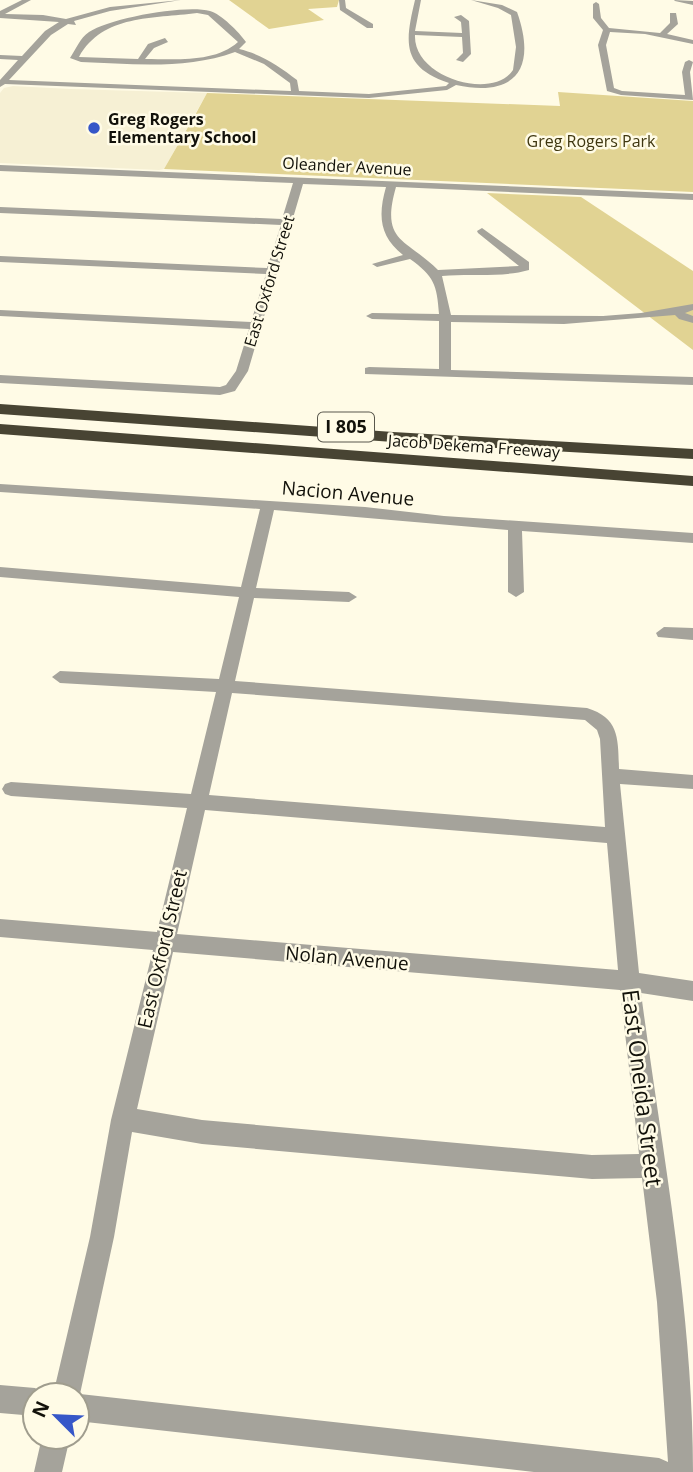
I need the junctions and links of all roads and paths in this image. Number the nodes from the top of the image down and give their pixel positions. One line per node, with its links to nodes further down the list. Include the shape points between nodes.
1 (28, 0): 9 (street)
2 (178, 0): 12 (street, via 99,12)
3 (342, 0): 13 (street, via 342,9)
4 (418, 0): 16 (street)
5 (474, 0): 28 (street, via 500,6 514,15 519,64 512,77 502,82)
6 (677, 0): 7 (street)
7 (693, 3)
8 (596, 4): 15 (street, via 597,18)
9 (0, 15): 12 (street)
10 (673, 15): 18 (street, via 674,24)
11 (458, 17): 17 (street, via 465,21)
12 (68, 22): 14 (street); 23 (street, via 48,33)
13 (370, 26)
14 (102, 29): 21 (street, via 129,21 207,12 240,37 242,42); 24 (street, via 87,37 74,58)
15 (607, 30): 18 (street); 30 (street, via 602,45 610,89)
16 (412, 33): 17 (street); 28 (street, via 414,56)
17 (466, 35): 25 (street, via 467,54)
18 (661, 36): 20 (street)
19 (165, 40): 24 (street, via 151,46)
20 (693, 42)
21 (235, 50): 24 (street, via 208,59); 29 (street, via 259,56 287,76 294,82)
22 (0, 57): 23 (street)
23 (26, 58): 27 (street)
24 (141, 60)
25 (460, 60)
26 (689, 62): 30 (street, via 686,72)
27 (1, 83): 29 (street)
28 (452, 83): 29 (street, via 447,88 391,96)
29 (295, 93)
30 (691, 98)
31 (0, 168): 32 (street, Oleander Avenue)
32 (299, 180): 33 (street, Oleander Avenue); 36 (street, East Oxford Street)
33 (392, 184): 34 (street, Oleander Avenue); 38 (street, via 385,230)
34 (693, 197)
35 (0, 210): 36 (street)
36 (288, 222): 41 (street, East Oxford Street)
37 (482, 231): 42 (street, via 526,267)
38 (411, 256): 40 (street); 42 (street)
39 (0, 259): 41 (street)
40 (377, 264)
41 (272, 271): 48 (street, East Oxford Street)
42 (435, 274): 47 (street)
43 (693, 307): 46 (street)
44 (0, 313): 48 (street)
45 (372, 316): 47 (street)
46 (685, 316): 47 (street, via 588,320)
47 (444, 317): 50 (street)
48 (256, 326): 51 (street, East Oxford Street, via 236,382 220,391)
49 (369, 371): 50 (street)
50 (445, 373): 52 (street)
51 (0, 379)
52 (693, 381)
53 (0, 407): 55 (highway, Jacob Dekema Freeway / I 805); 56 (highway)
54 (1, 429): 57 (highway, via 387,443); 58 (highway, Jacob Dekema Freeway / I 805)
55 (693, 448)
56 (693, 454)
57 (693, 462)
58 (693, 481)
59 (0, 488): 60 (street, Nacion Avenue)
60 (268, 505): 61 (street, Nacion Avenue); 64 (street, East Oxford Street)
61 (515, 526): 62 (street, Nacion Avenue); 65 (street)
62 (693, 538)
63 (0, 572): 64 (street)
64 (249, 592): 66 (street); 70 (street, East Oxford Street)
65 (516, 592)
66 (349, 597)
67 (664, 633): 68 (street)
68 (693, 634)
69 (60, 677): 70 (street)
70 (226, 686): 71 (street, East Oneida Street, via 587,714 605,727); 74 (street, East Oxford Street)
71 (610, 776): 72 (street); 75 (street, East Oneida Street)
72 (693, 782)
73 (11, 789): 74 (street)
74 (196, 802): 75 (street); 77 (street, East Oxford Street)
75 (616, 836): 78 (street, East Oneida Street)
76 (0, 928): 77 (street, Nolan Avenue)
77 (164, 943): 78 (street, Nolan Avenue); 80 (street, East Oxford Street)
78 (629, 982): 79 (street, Nolan Avenue); 81 (street, East Oneida Street)
79 (693, 992)
80 (123, 1121): 81 (street, via 592,1167); 82 (street, East Oxford Street)
81 (651, 1166): 89 (street, East Oneida Street, via 670,1302)
82 (69, 1381)
83 (0, 1399): 84 (street)
84 (21, 1401)
85 (91, 1409): 88 (street)
86 (53, 1451): 87 (street)
87 (48, 1472)
88 (659, 1472)
89 (683, 1472)

